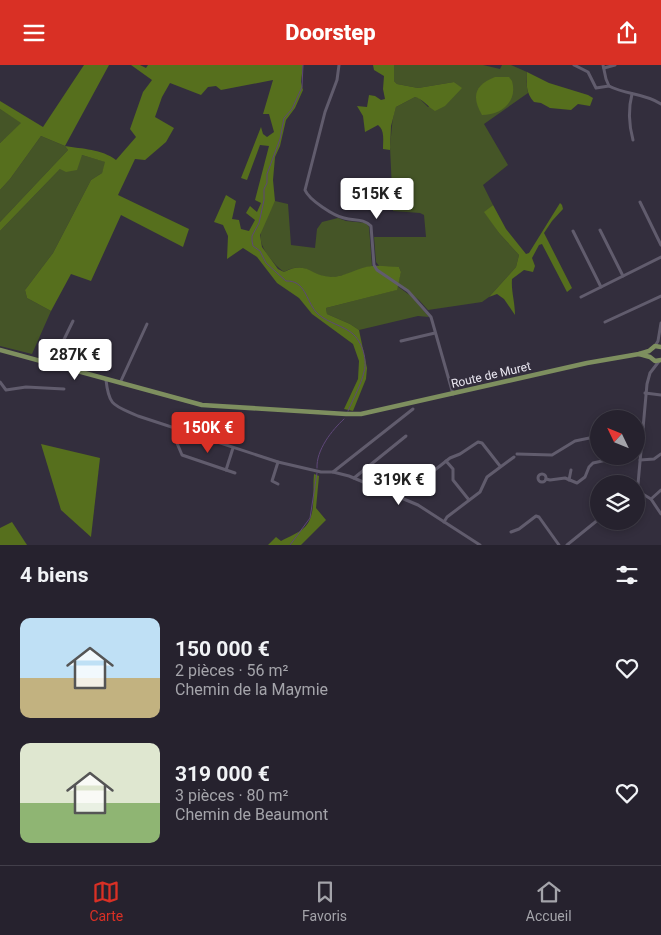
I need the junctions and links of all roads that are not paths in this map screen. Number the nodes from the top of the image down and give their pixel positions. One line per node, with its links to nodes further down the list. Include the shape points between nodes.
1 (339, 65): 22 (street, via 305,190 340,217 364,221 371,227 377,270 414,296 431,317)
2 (574, 65): 5 (street, via 588,72 596,88)
3 (615, 65): 4 (street)
4 (604, 67): 5 (street)
5 (610, 86): 6 (street)
6 (632, 94): 7 (street); 8 (street, via 630,122)
7 (661, 104)
8 (633, 140)
9 (640, 202): 12 (street)
10 (600, 229): 14 (street)
11 (574, 231): 15 (street)
12 (661, 245)
13 (661, 257): 14 (street)
14 (622, 276): 15 (street)
15 (601, 287): 17 (street)
16 (661, 295): 19 (street)
17 (580, 297)
18 (72, 321): 28 (street, via 55,358)
19 (605, 322)
20 (661, 323): 24 (street)
21 (147, 324): 32 (street)
22 (436, 333): 23 (street); 34 (street)
23 (402, 341)
24 (659, 345): 26 (main road)
25 (0, 350): 28 (main road, Route de Muret)
26 (651, 356): 27 (main road); 29 (street); 34 (main road, Route de Muret, via 639,354 586,363)
27 (660, 360): 29 (street)
28 (57, 365): 30 (main road, Route de Muret)
29 (654, 366): 35 (street)
30 (106, 380): 32 (main road, Route de Muret); 39 (street, via 108,396 116,407)
31 (0, 381): 33 (street, via 6,390 26,387)
32 (120, 383): 34 (main road, Route de Muret, via 202,405 346,415)
33 (64, 389)
34 (452, 393)
35 (645, 393): 36 (street); 38 (street)
36 (661, 395)
37 (413, 409): 51 (street)
38 (644, 410)
39 (176, 429): 42 (street); 49 (street, via 174,436 184,456)
40 (406, 436): 54 (street)
41 (590, 438): 48 (street, via 575,441 552,455 516,455)
42 (233, 448): 46 (street); 49 (street)
43 (661, 454): 44 (street)
44 (645, 460)
45 (446, 461): 48 (street, via 480,442); 53 (street); 61 (street, via 453,469 453,479)
46 (278, 462): 51 (street); 57 (street, via 272,481)
47 (591, 465): 56 (street, via 585,477 577,483)
48 (500, 466): 61 (street)
49 (226, 470): 52 (street)
50 (571, 470): 56 (street)
51 (333, 472): 54 (street)
52 (235, 473)
53 (431, 473)
54 (353, 478): 63 (street, via 411,502)
55 (546, 479): 56 (street, via 564,477)
56 (569, 480)
57 (278, 484)
58 (661, 490): 60 (street)
59 (645, 495): 60 (street)
60 (651, 499): 62 (street)
61 (470, 500): 63 (street)
62 (661, 514)
63 (444, 522): 66 (street)
64 (590, 526): 68 (street)
65 (511, 532): 67 (street, via 536,516)
66 (480, 545)
67 (560, 545)
68 (567, 545)

